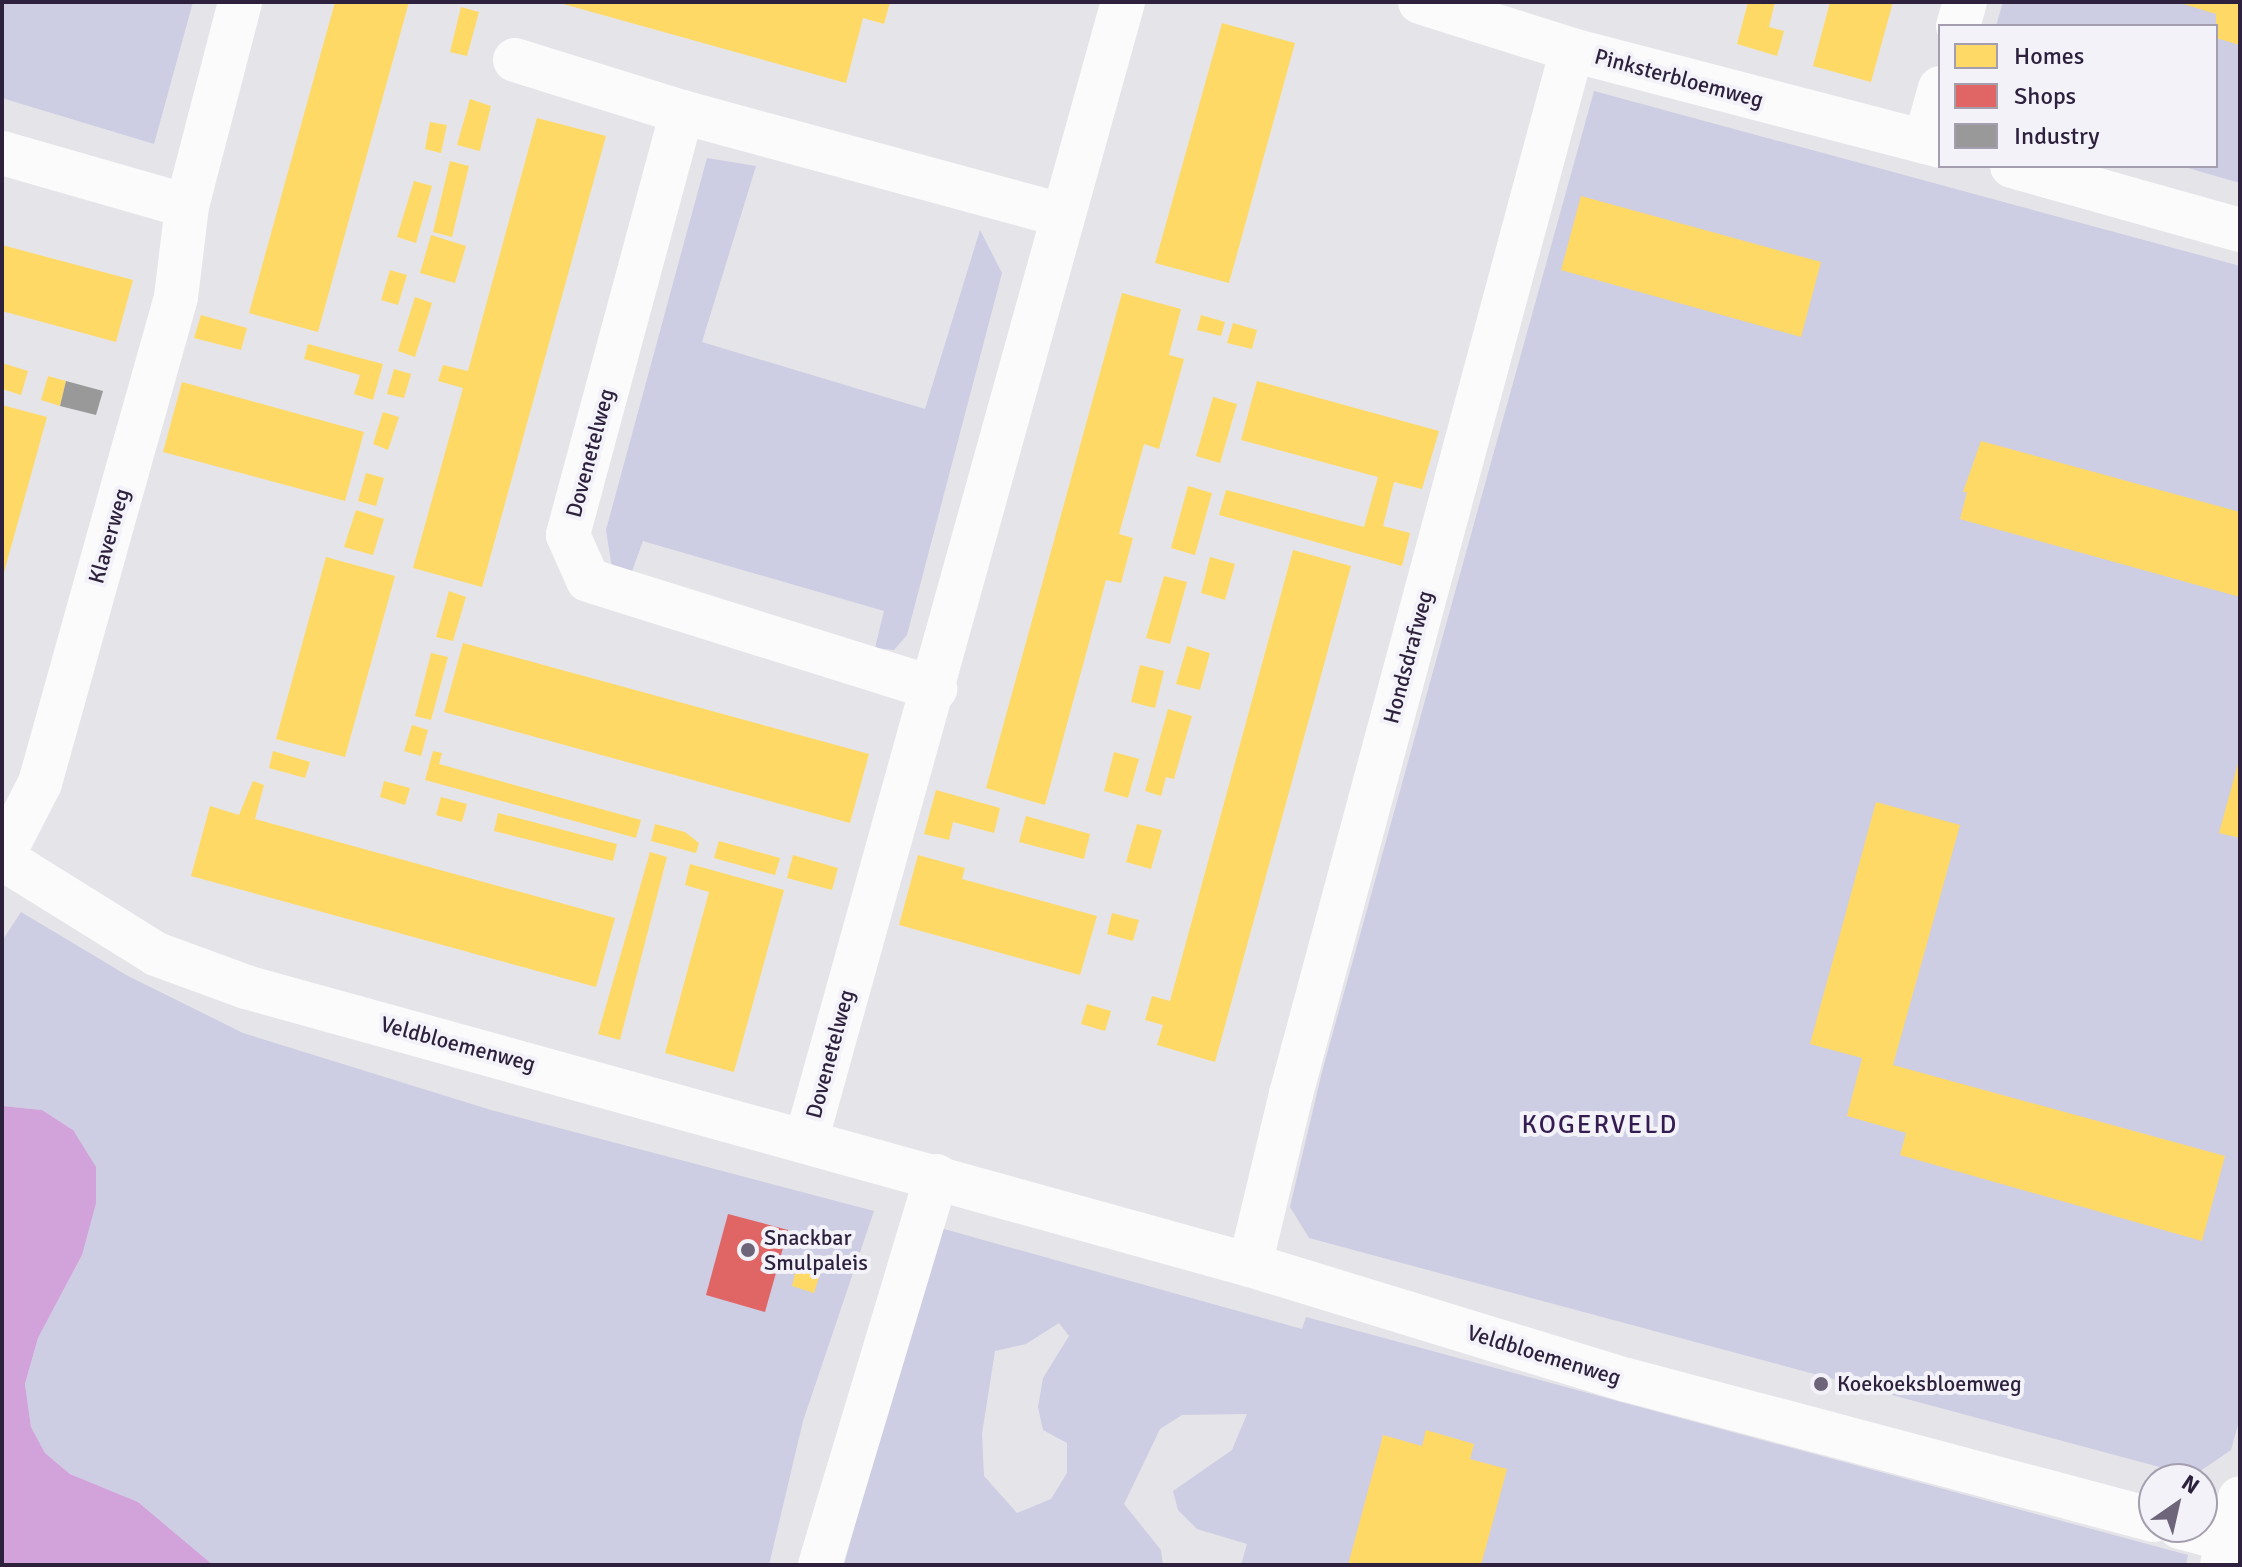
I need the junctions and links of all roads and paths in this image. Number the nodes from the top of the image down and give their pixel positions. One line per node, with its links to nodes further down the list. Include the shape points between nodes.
1 (240, 2): 13 (street, Klaverweg)
2 (1123, 2): 14 (street, Dovenetelweg)
3 (1420, 2): 6 (street, Pinksterbloemweg)
4 (1965, 2): 5 (street)
5 (1959, 24)
6 (1572, 50): 10 (street, Pinksterbloemweg); 20 (street, Hondsdrafweg, via 1291,1094)
7 (515, 60): 9 (street)
8 (1938, 102): 10 (street)
9 (682, 112): 14 (street); 16 (street, Dovenetelweg, via 568,535 588,580)
10 (1932, 144)
11 (2, 153): 13 (street)
12 (2019, 168): 15 (street)
13 (187, 206): 17 (street, Klaverweg, via 176,297 40,783)
14 (1061, 215): 16 (street, Dovenetelweg)
15 (2240, 230)
16 (935, 689): 18 (street, Dovenetelweg)
17 (2, 858): 18 (street, Veldbloemenweg, via 156,954 246,987)
18 (806, 1141): 19 (street, Veldbloemenweg)
19 (937, 1176): 20 (street, Veldbloemenweg); 24 (street)
20 (1250, 1265): 22 (street, Veldbloemenweg, via 1627,1380)
21 (2240, 1498): 23 (street)
22 (2138, 1516)
23 (2230, 1549)
24 (820, 1565)

